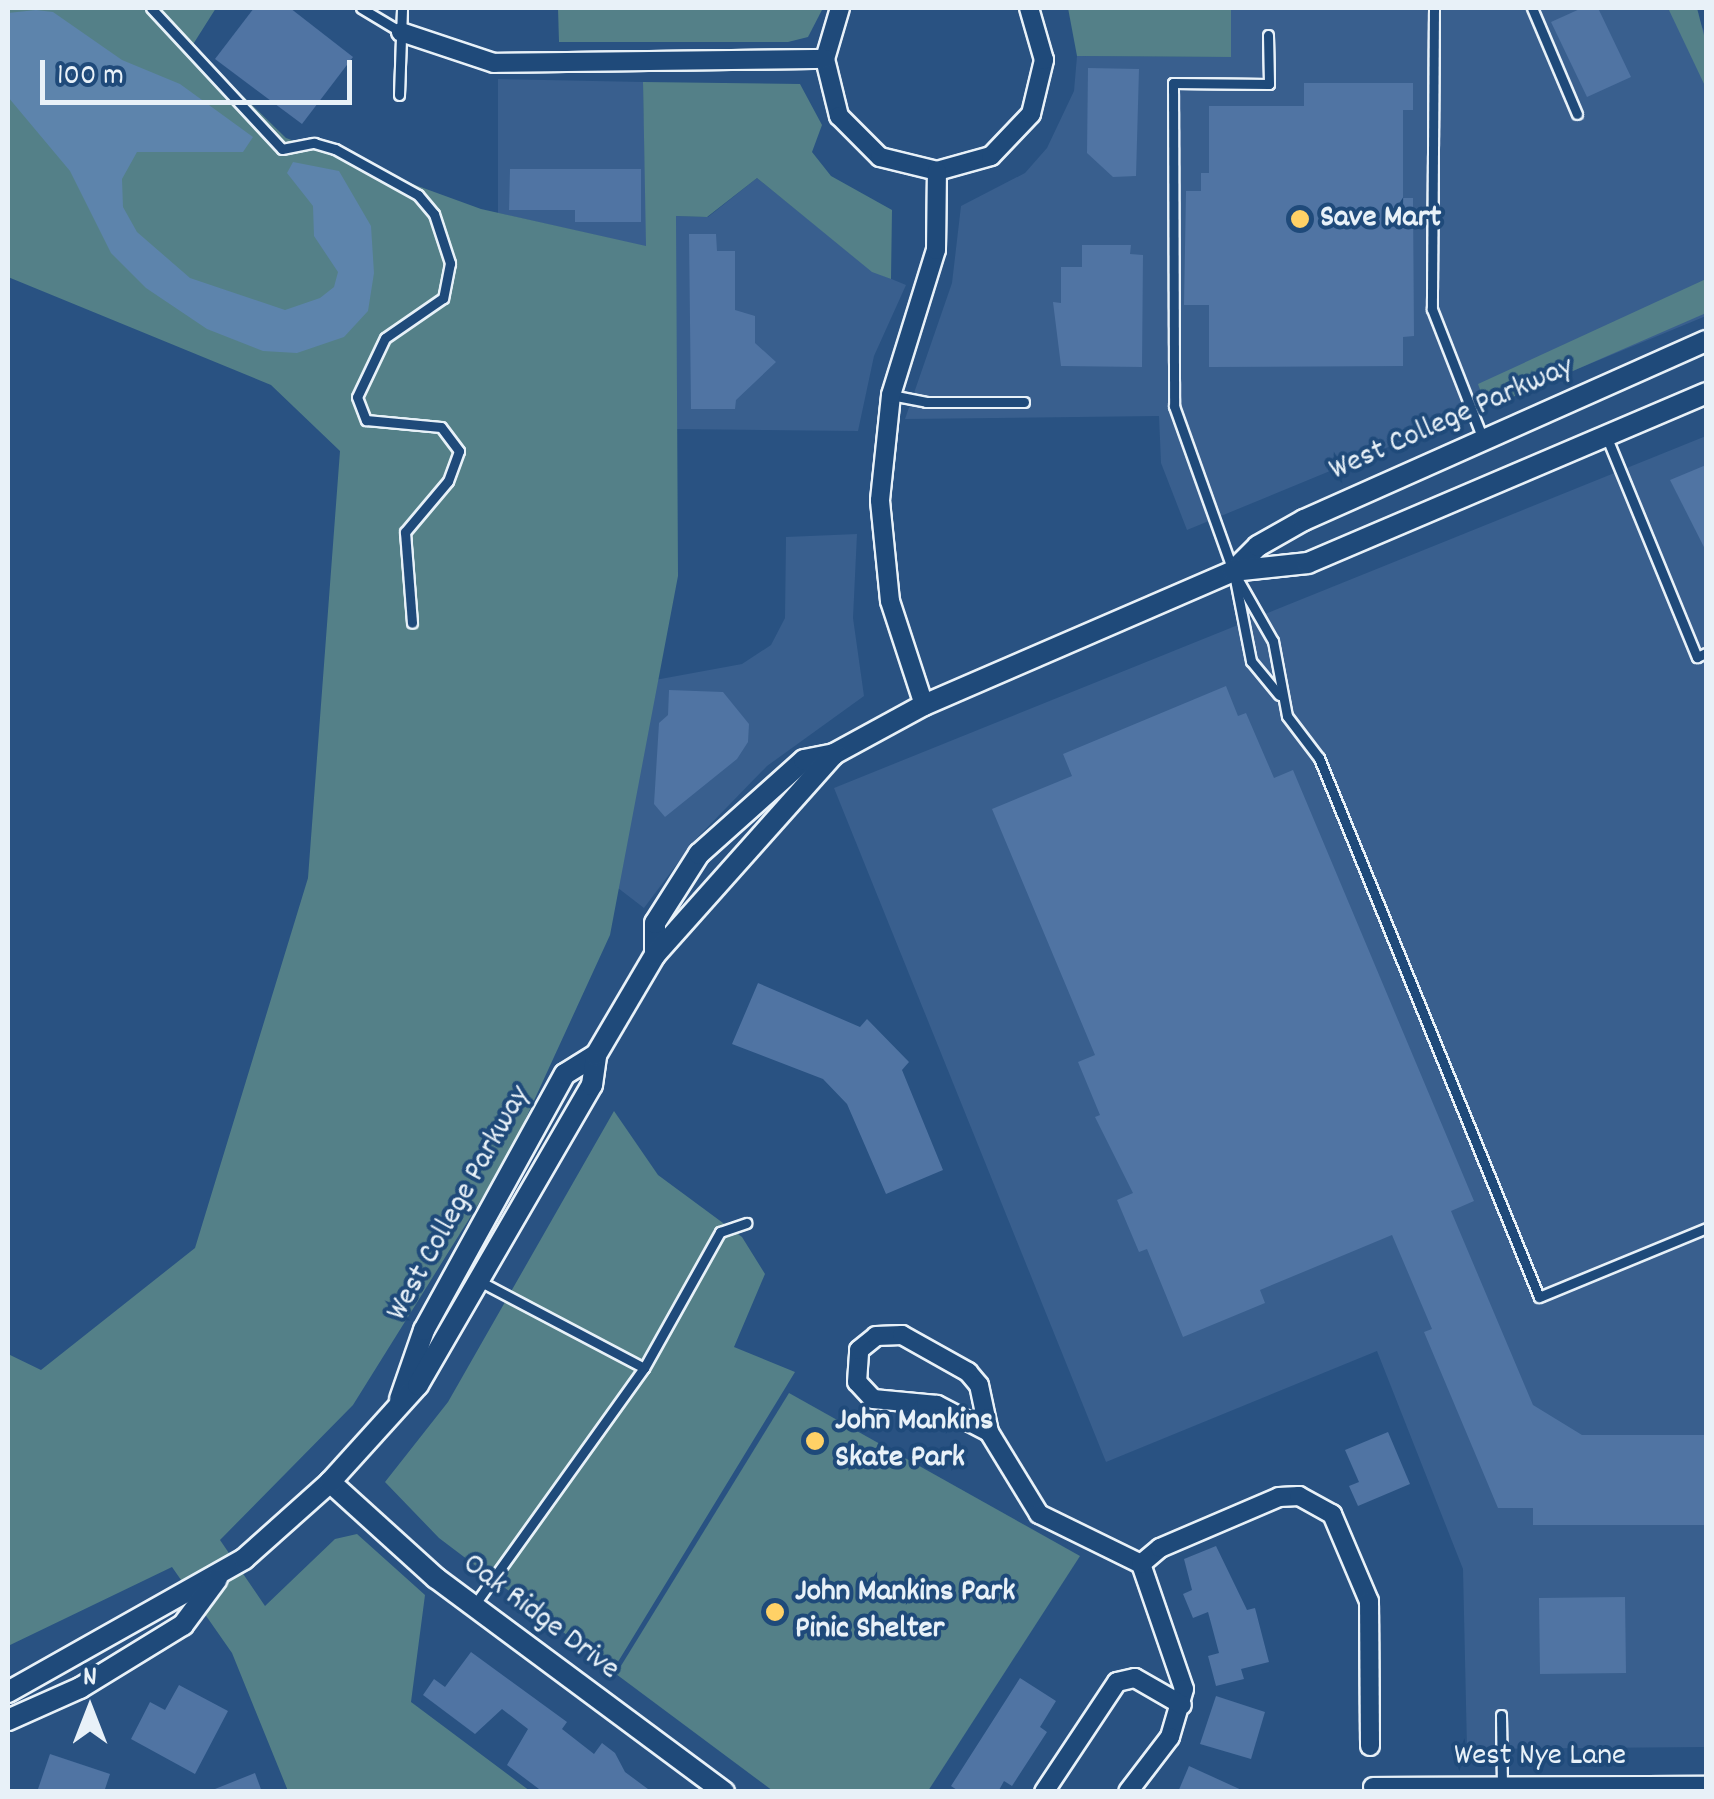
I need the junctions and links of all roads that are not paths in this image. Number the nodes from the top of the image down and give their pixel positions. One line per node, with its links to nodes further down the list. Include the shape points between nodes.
1 (151, 8): 21 (lane, via 282,150 314,143 334,150 418,195 434,214 450,263 443,298 385,338 363,372 357,397 361,414 374,424 432,424 453,436 459,451 448,480 405,532)
2 (361, 8): 8 (lane)
3 (402, 8): 8 (lane)
4 (840, 8): 10 (street)
5 (1028, 8): 13 (street, via 1044,60 1030,114 991,156)
6 (1434, 8): 19 (lane, via 1432,308)
7 (1532, 8): 12 (lane)
8 (401, 32): 10 (street, via 494,63); 11 (lane)
9 (1268, 35): 20 (lane, via 1270,84 1173,83 1174,406)
10 (825, 60): 13 (street, via 834,102 857,139 891,162)
11 (399, 95)
12 (1577, 114)
13 (937, 171): 16 (street, via 928,286)
14 (1706, 341): 19 (street, West College Parkway)
15 (1706, 393): 18 (street, West College Parkway)
16 (891, 395): 17 (lane, via 926,402); 24 (street, via 880,500 884,557 890,601)
17 (1024, 402)
18 (1606, 436): 20 (street, West College Parkway, via 1308,563); 22 (lane, via 1697,657)
19 (1483, 439): 20 (street, West College Parkway, via 1304,520 1258,546)
20 (1233, 571): 23 (lane, via 1274,642); 23 (lane, via 1251,661); 24 (street, West College Parkway)
21 (412, 623)
22 (1706, 653)
23 (1279, 696): 29 (lane, via 1319,758 1539,1297)
24 (924, 705): 25 (street, West College Parkway)
25 (834, 754): 26 (street, West College Parkway); 26 (street, West College Parkway, via 782,773 700,854 656,923)
26 (655, 954): 27 (street, West College Parkway)
27 (596, 1055): 30 (street, West College Parkway, via 592,1085); 32 (street, West College Parkway, via 565,1074 424,1330)
28 (746, 1224): 31 (lane, via 720,1232)
29 (1706, 1228)
30 (482, 1282): 31 (lane); 32 (street, West College Parkway, via 438,1359)
31 (644, 1368): 37 (lane)
32 (400, 1399): 34 (street, West College Parkway)
33 (989, 1432): 33 (street, via 979,1384 968,1372 902,1335 864,1341 854,1366 857,1382 872,1399 937,1405); 35 (street, via 1039,1514)
34 (330, 1482): 36 (street, West College Parkway); 37 (street, Oak Ridge Drive)
35 (1141, 1564): 39 (street, via 1182,1670); 42 (street, via 1160,1548 1279,1497 1299,1496 1332,1514 1369,1601)
36 (217, 1579): 38 (street, West College Parkway, via 195,1584); 41 (street, West College Parkway, via 199,1611 142,1652)
37 (473, 1606): 46 (street, Oak Ridge Drive)
38 (8, 1692)
39 (1182, 1705): 47 (street, via 1125,1677); 48 (street, via 1170,1736)
40 (1501, 1715): 45 (lane)
41 (8, 1720)
42 (1370, 1746)
43 (1706, 1786): 45 (street, West Nye Lane)
44 (1373, 1787): 45 (street, West Nye Lane)
45 (1502, 1787)
46 (724, 1792)
47 (1044, 1792)
48 (1128, 1792)

